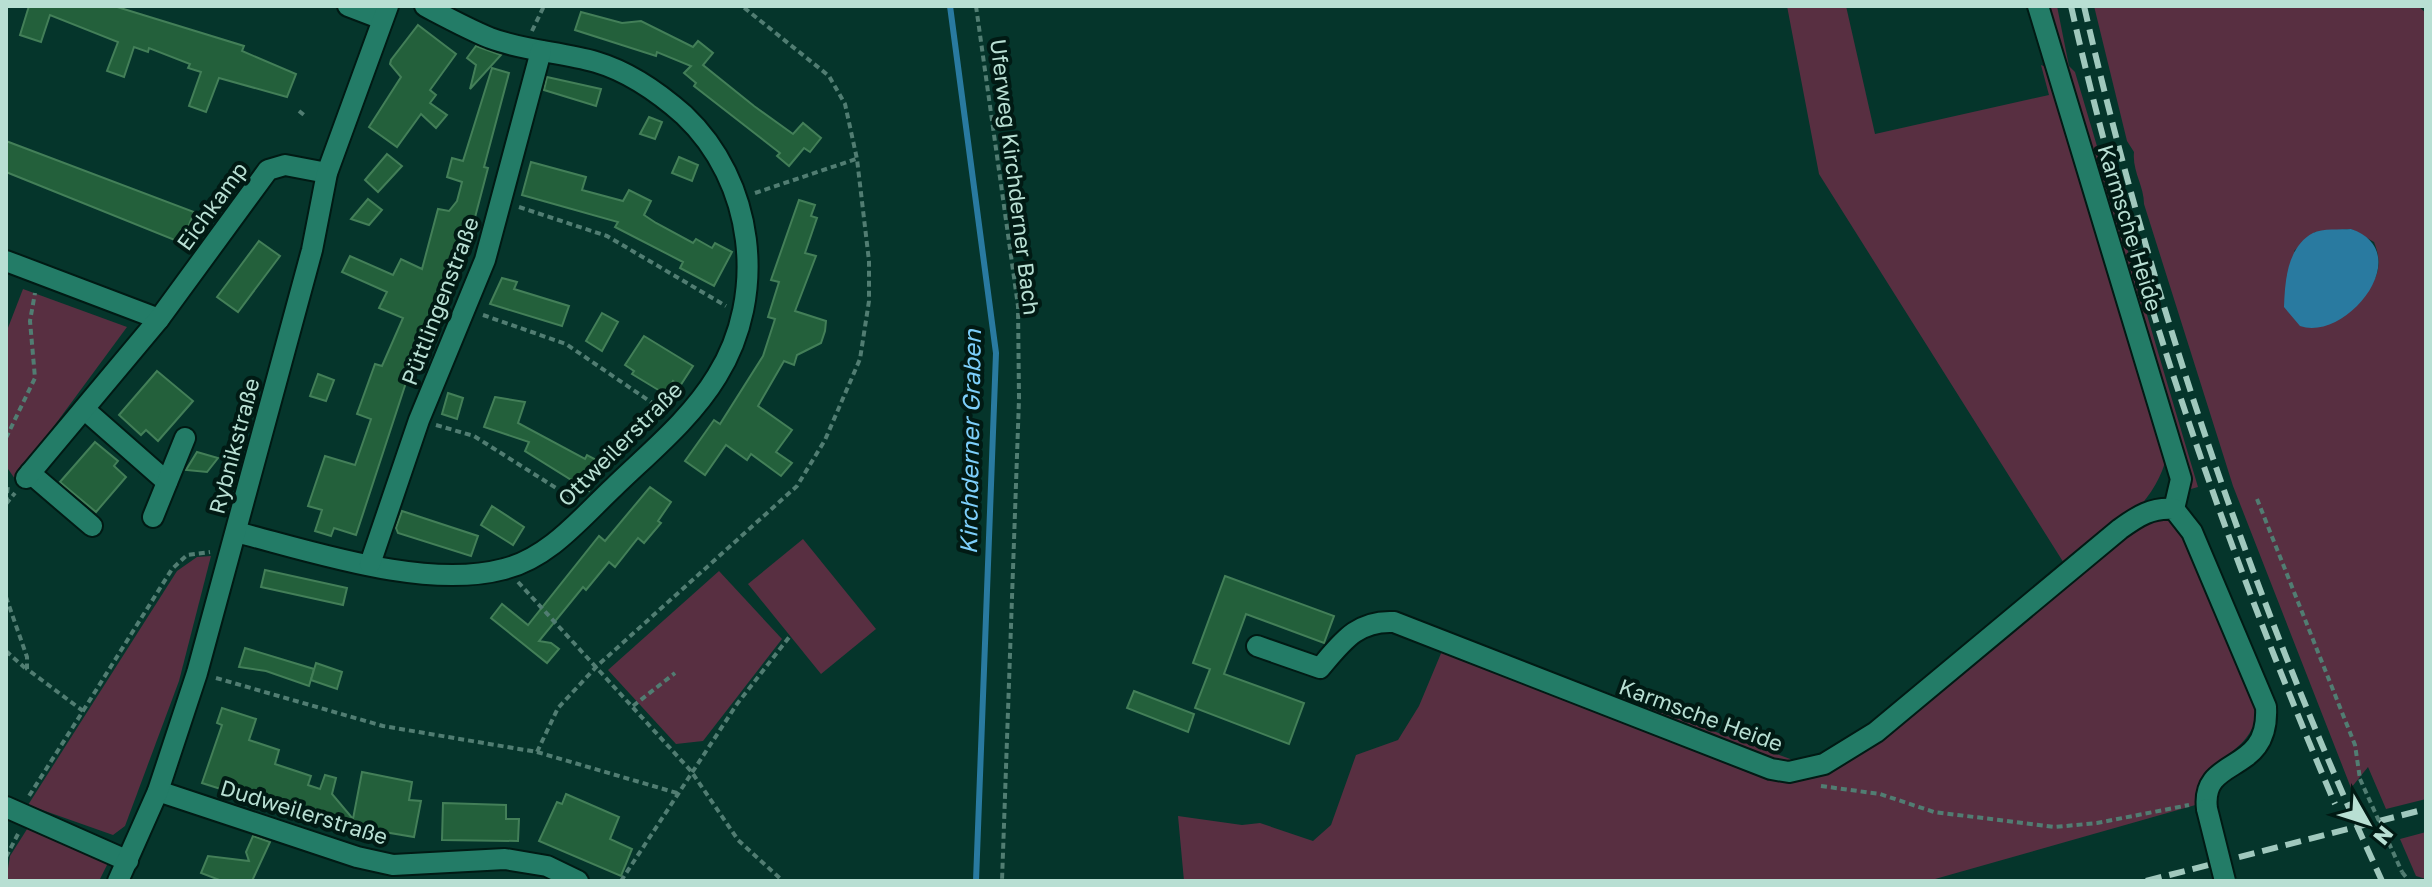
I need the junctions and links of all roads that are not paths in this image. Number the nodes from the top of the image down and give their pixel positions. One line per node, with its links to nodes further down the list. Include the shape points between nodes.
1 (348, 6): 4 (street)
2 (425, 6): 5 (street, Ottweilerstraße, via 491,38)
3 (2038, 6): 13 (street, Karmsche Heide, via 2181,479)
4 (385, 12): 6 (street, Rybnikstraße)
5 (532, 49): 17 (street, Püttlingenstraße, via 485,260 419,420); 17 (street, Ottweilerstraße, via 623,72 650,87 705,138 726,169 746,233 748,266 733,345 717,378 680,423 553,545 506,569 456,576)
6 (327, 173): 8 (street, Eichkamp, via 285,165 268,170); 16 (street, Rybnikstraße, via 312,250)
7 (6, 261): 8 (street)
8 (159, 319): 9 (street, Eichkamp)
9 (84, 409): 11 (street, Eichkamp); 12 (street)
10 (185, 438): 12 (street)
11 (21, 477): 15 (street)
12 (167, 482): 14 (street)
13 (2174, 509): 18 (street, Karmsche Heide, via 2142,514 2120,529 1867,738 1824,764 1789,772 1596,703 1394,622 1360,626 1320,668); 25 (street, bridge, via 2192,532 2266,707 2267,726 2253,753 2212,779 2205,793)
14 (153, 517)
15 (92, 526)
16 (234, 541): 17 (street, Ottweilerstraße); 19 (street, Rybnikstraße)
17 (370, 564)
18 (1257, 646)
19 (158, 791): 21 (street, Rybnikstraße); 22 (street, Dudweilerstraße)
20 (17, 813): 21 (street)
21 (128, 861): 23 (street, Rybnikstraße)
22 (391, 873): 24 (street, Dudweilerstraße, via 505,859 547,866)
23 (118, 881)
24 (578, 881)
25 (2225, 881)

